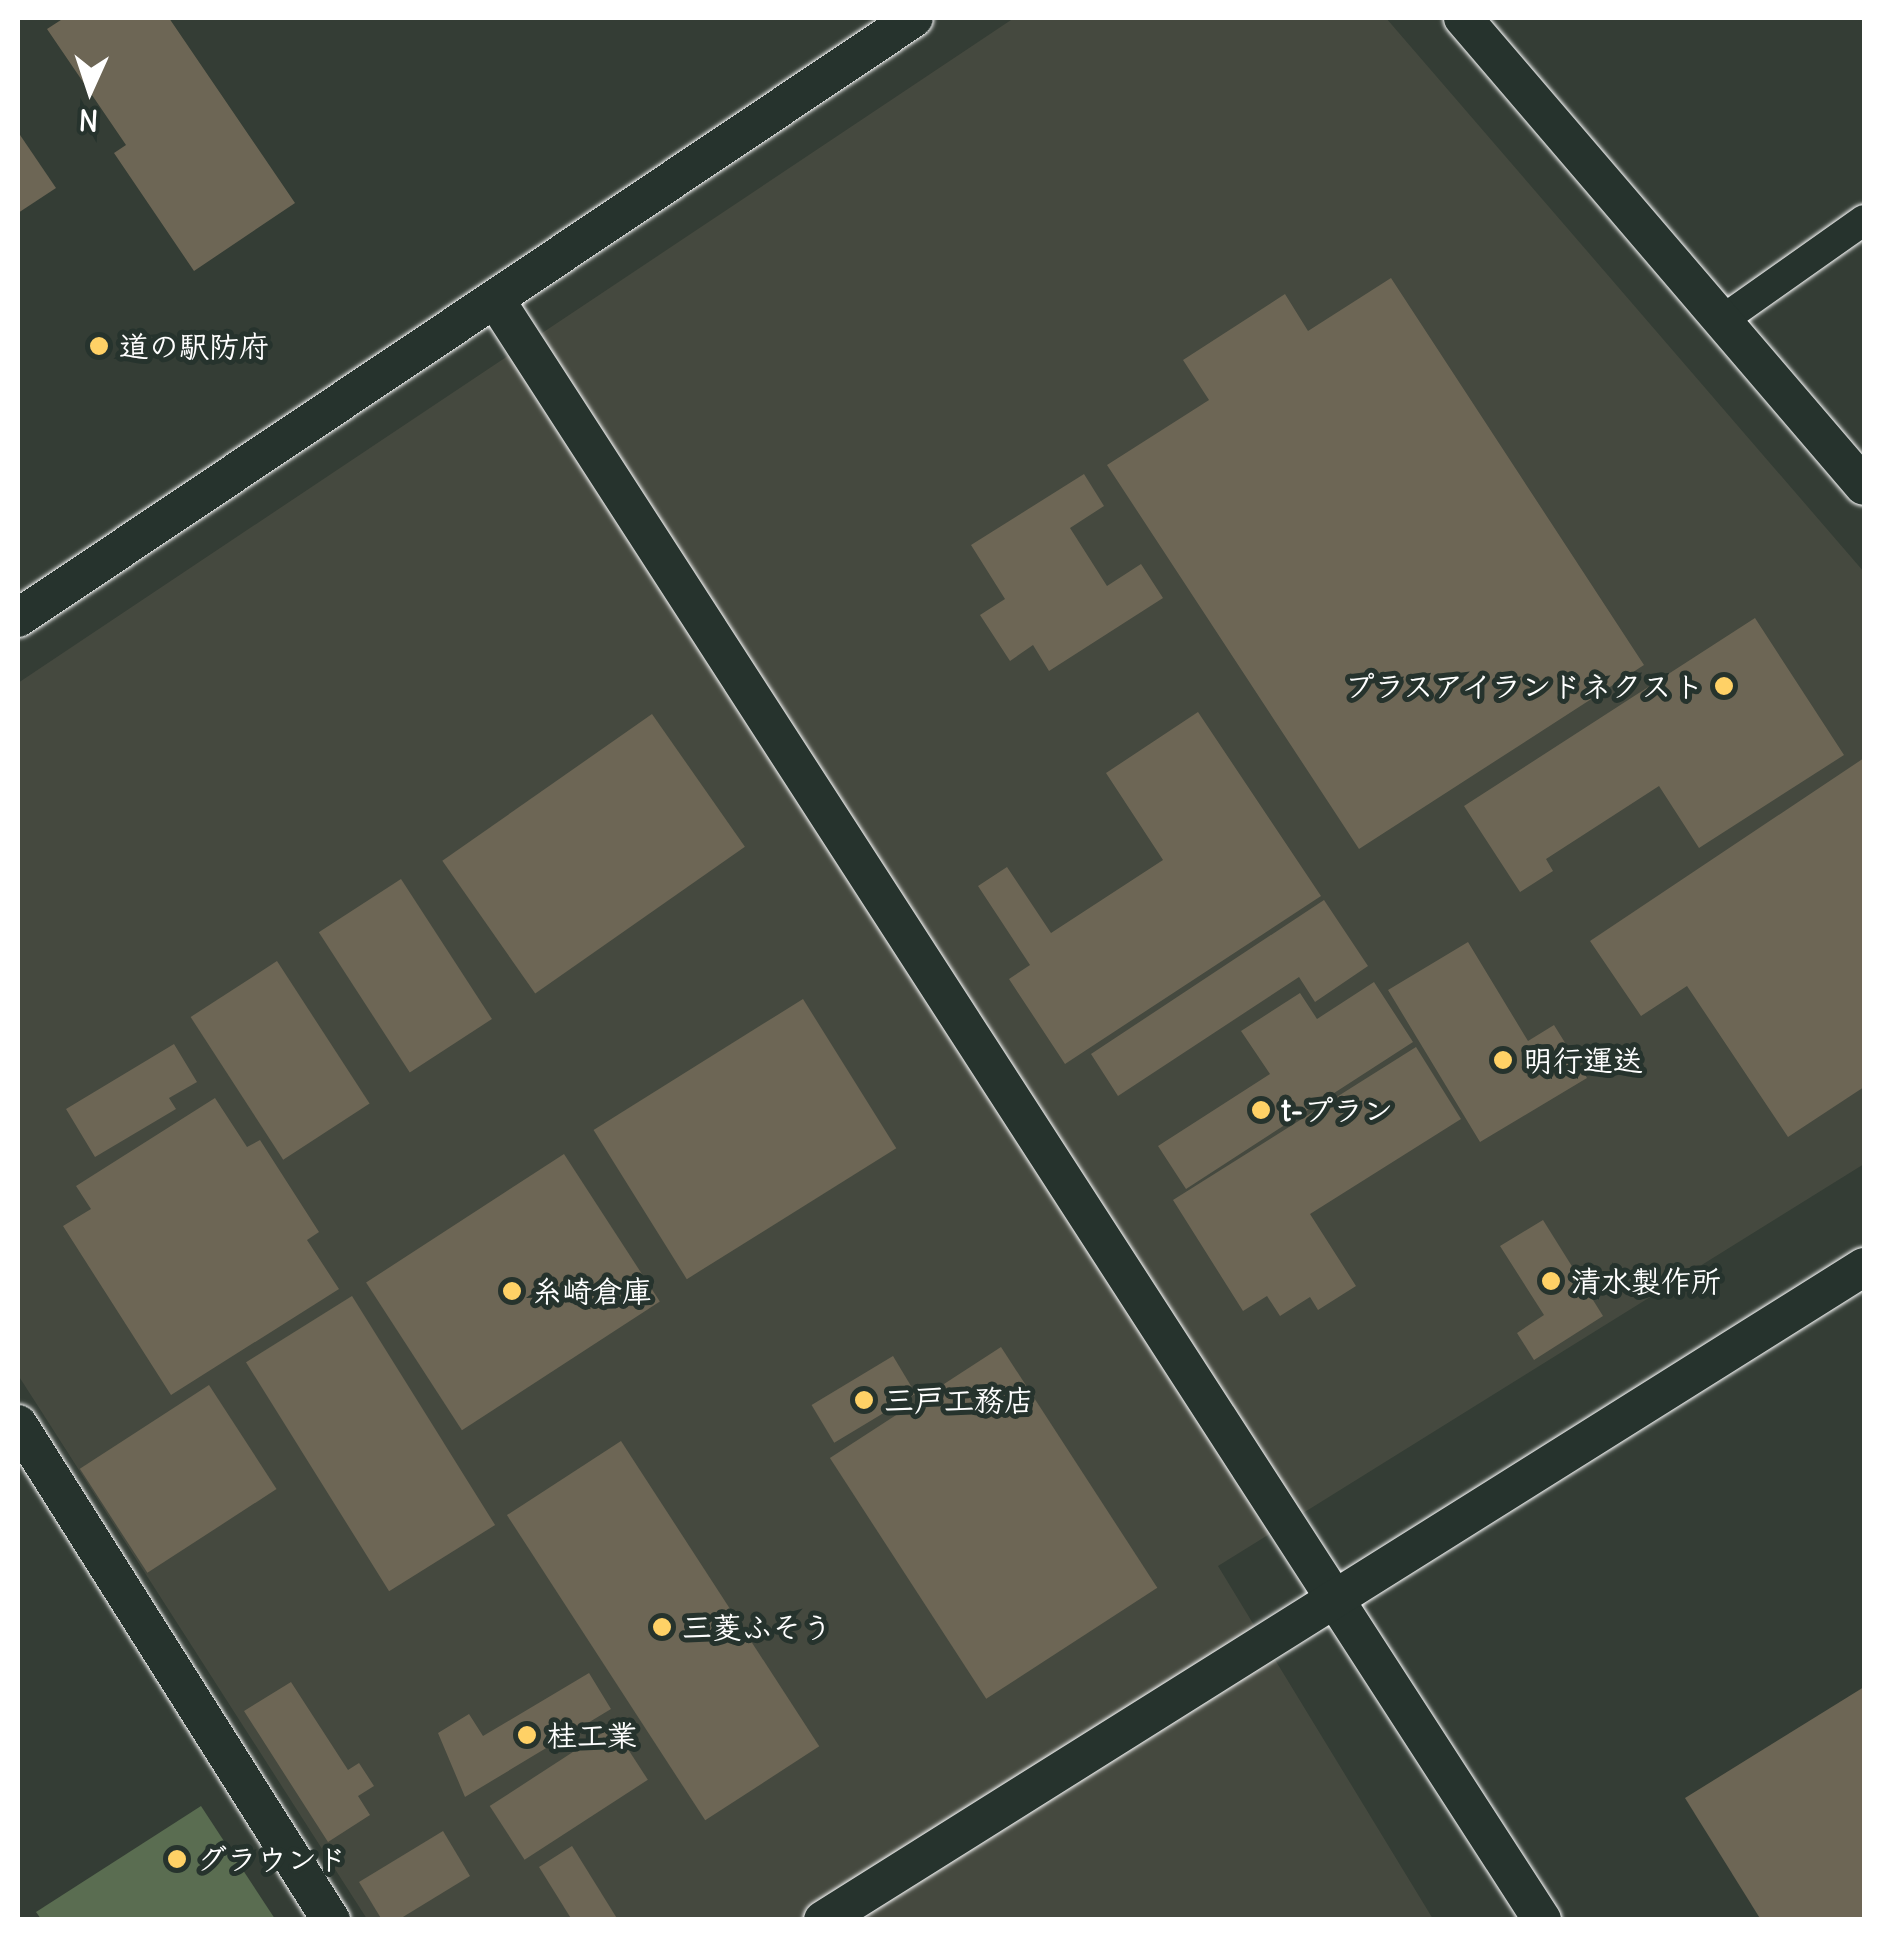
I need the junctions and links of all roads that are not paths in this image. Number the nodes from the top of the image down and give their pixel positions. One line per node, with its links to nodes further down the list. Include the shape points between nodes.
1 (914, 18): 4 (street)
2 (1463, 18): 5 (street)
3 (1864, 220): 5 (street)
4 (497, 302): 7 (street); 10 (street)
5 (1721, 321): 6 (street)
6 (1864, 486)
7 (18, 618)
8 (1864, 1267): 10 (street)
9 (18, 1424): 11 (street)
10 (1336, 1597): 12 (street); 13 (street)
11 (331, 1920)
12 (823, 1920)
13 (1542, 1920)

